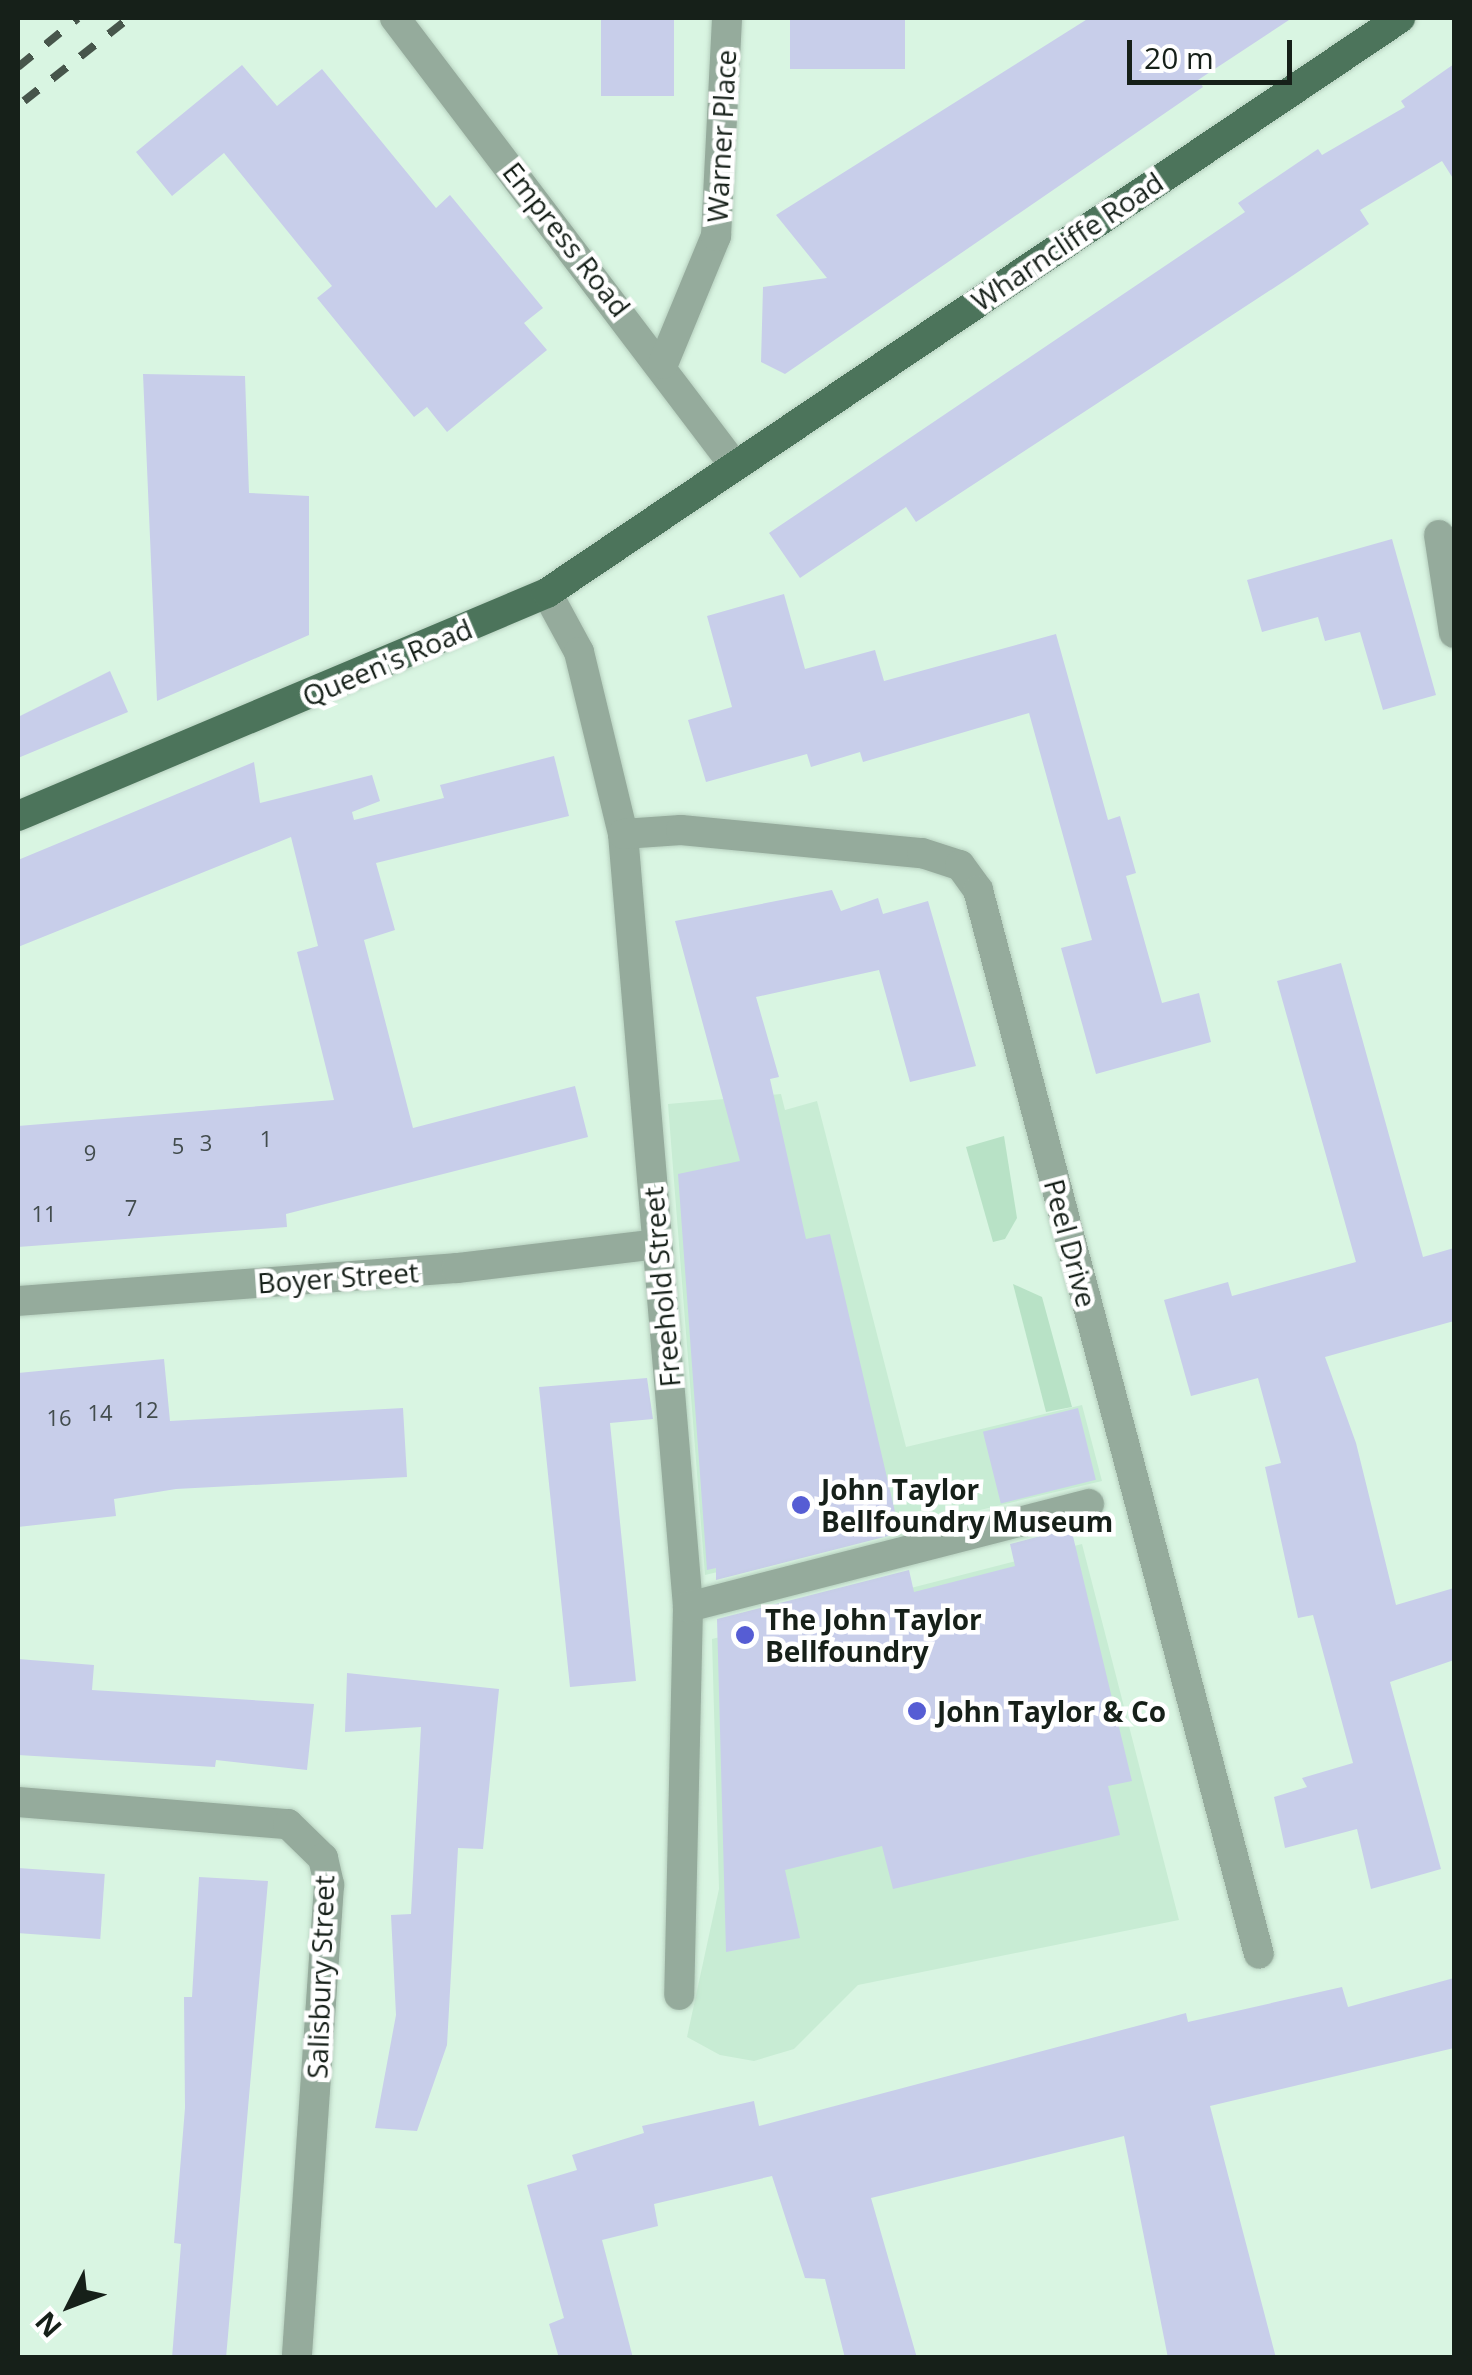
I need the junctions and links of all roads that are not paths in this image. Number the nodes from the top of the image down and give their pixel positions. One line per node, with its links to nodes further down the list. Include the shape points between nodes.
1 (395, 18): 4 (street, Empress Road)
2 (726, 18): 4 (street, Warner Place, via 716,236)
3 (1400, 18): 5 (main road, Wharncliffe Road)
4 (663, 364): 5 (street, Empress Road)
5 (734, 465): 7 (main road, Queen's Road)
6 (1439, 535): 8 (street)
7 (547, 593): 9 (main road, Queen's Road); 10 (street, Freehold Street, via 579,652)
8 (1454, 633)
9 (18, 816)
10 (624, 834): 11 (street, Freehold Street); 16 (street, Peel Drive, via 682,830 922,854 960,864 978,890)
11 (657, 1244): 12 (street, Boyer Street, via 457,1268); 14 (street, Freehold Street)
12 (18, 1301)
13 (1089, 1504): 14 (street)
14 (688, 1607): 17 (street, Freehold Street)
15 (18, 1802): 18 (street, Salisbury Street, via 288,1824 323,1858 329,1885)
16 (1259, 1954)
17 (679, 1996)
18 (297, 2358)

